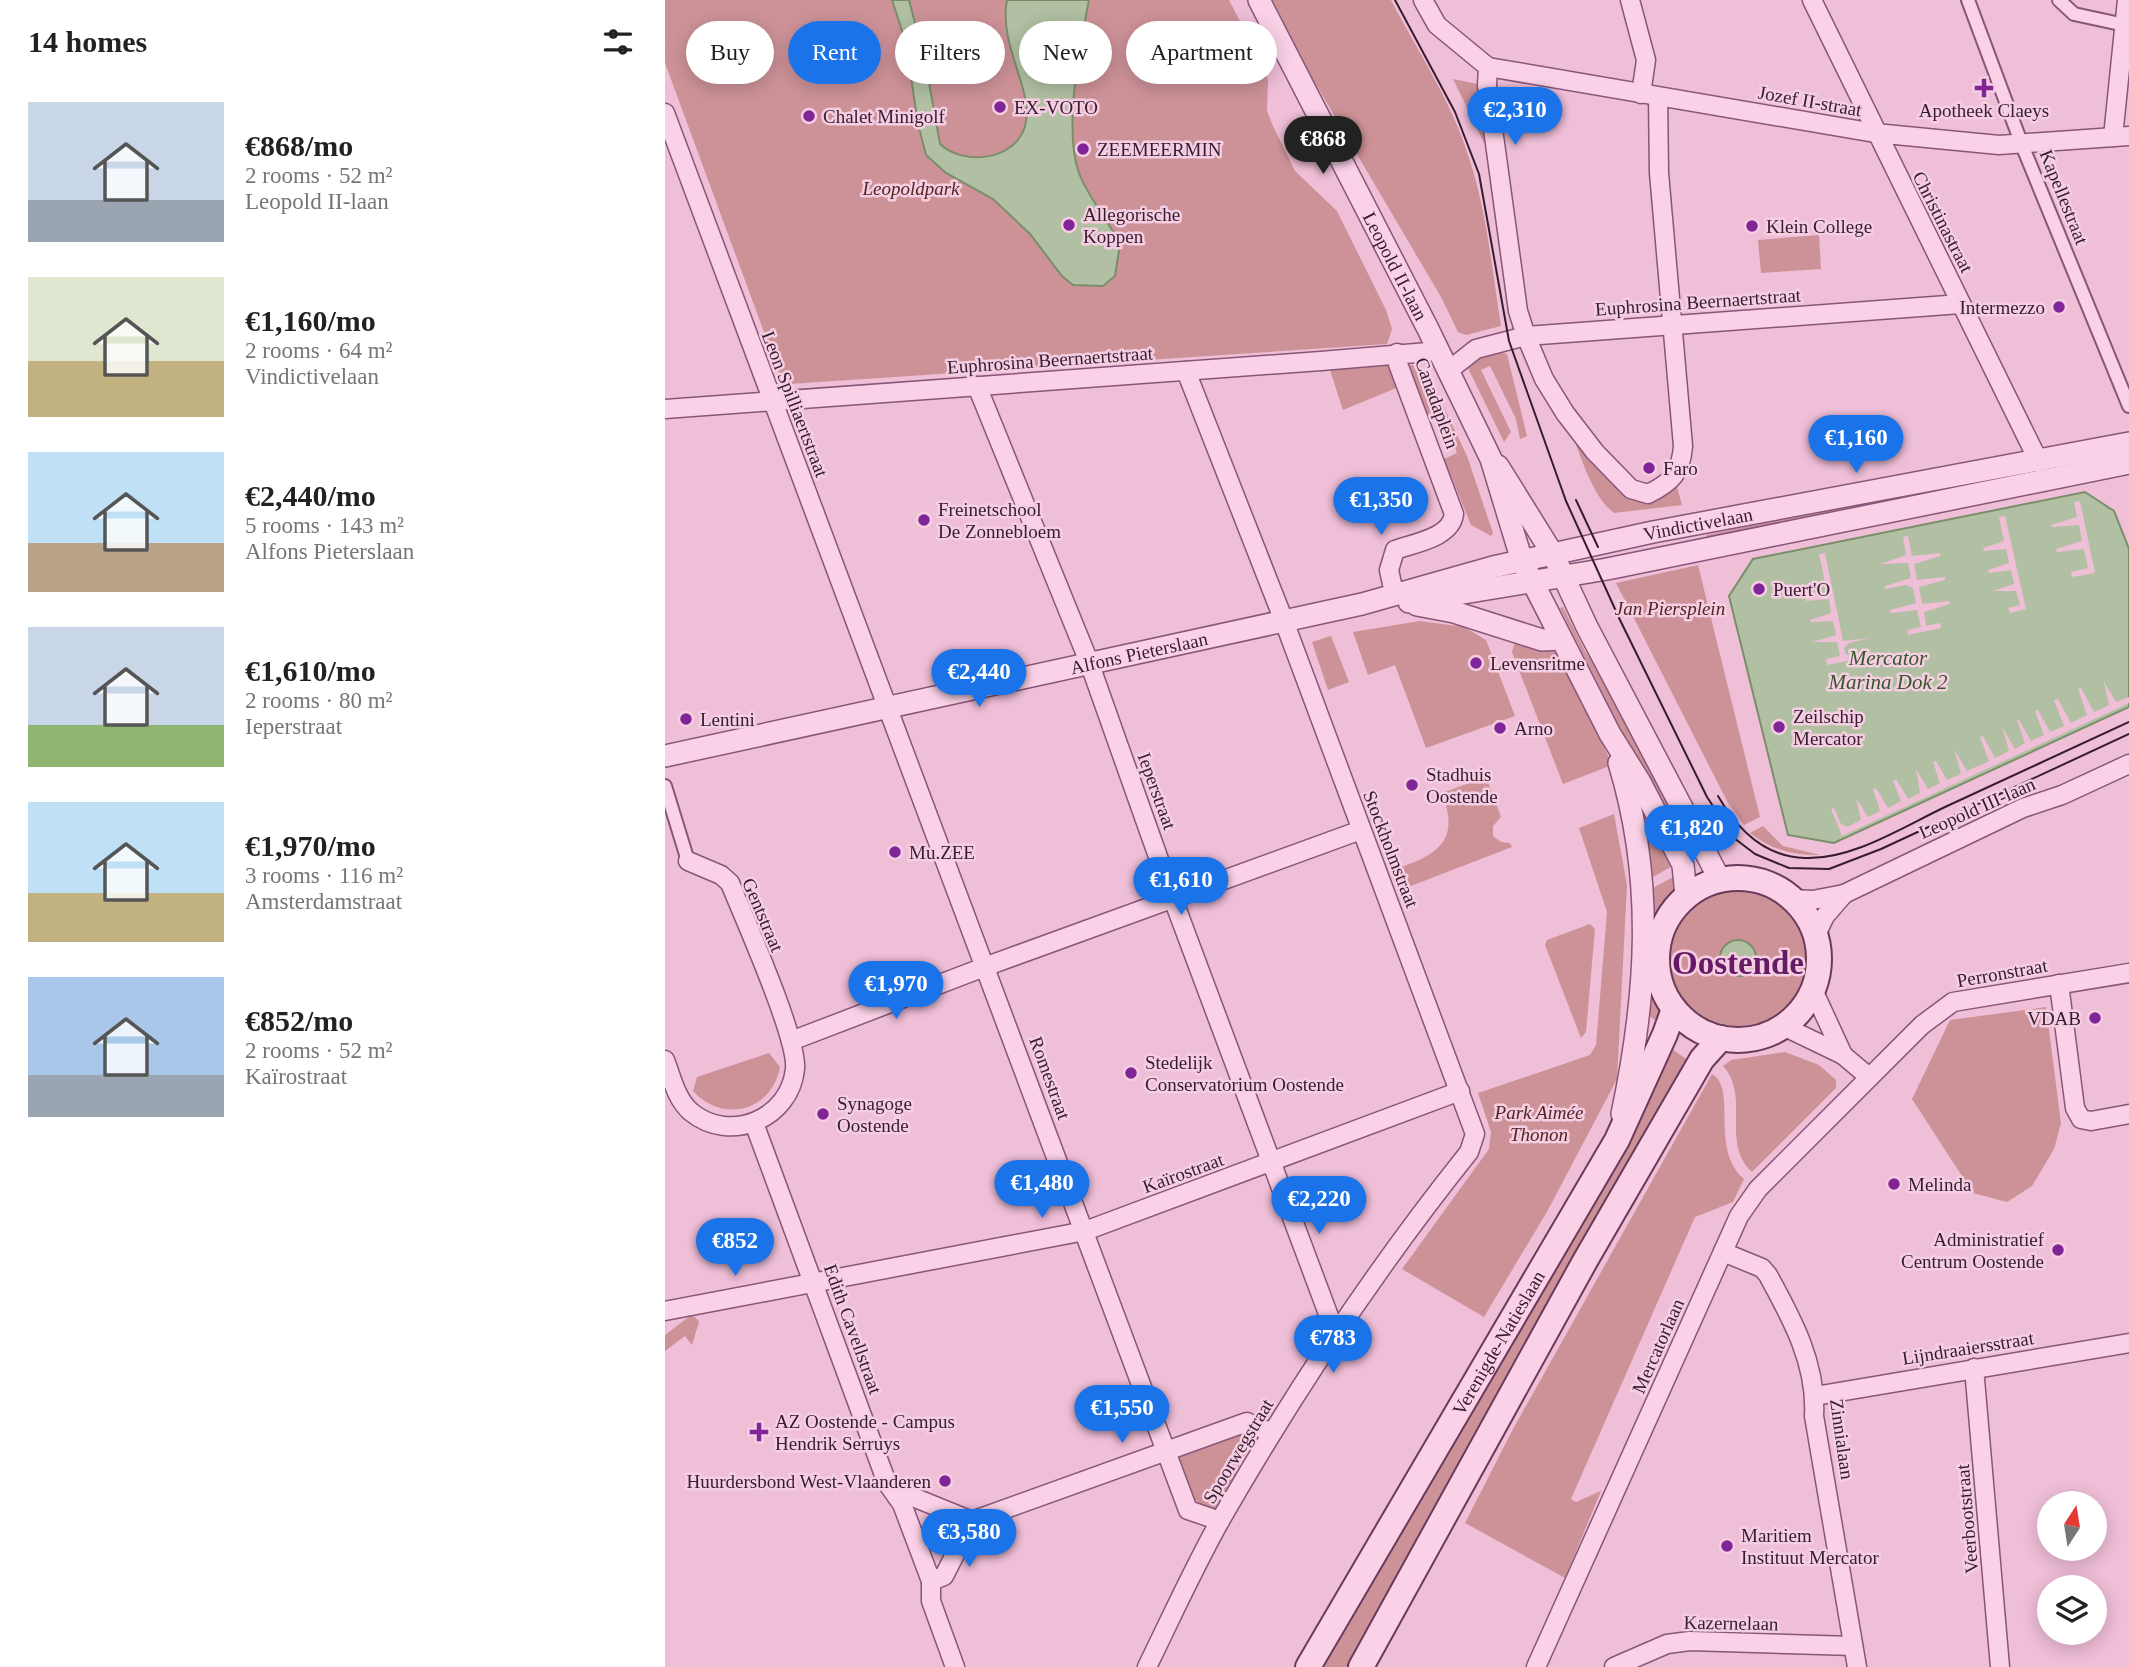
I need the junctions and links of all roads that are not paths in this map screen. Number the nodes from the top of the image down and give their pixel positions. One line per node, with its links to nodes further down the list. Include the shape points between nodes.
1 (1259, 0): 18 (street, Leopold II-laan)
2 (1423, 0): 9 (street, via 1437,25)
3 (1630, 0): 10 (street, via 1647,60)
4 (1812, 0): 12 (street, Christinastraat)
5 (1968, 0): 14 (street, Kapellestraat)
6 (2059, 0): 8 (street, via 2074,14)
7 (2127, 0): 8 (street)
8 (2125, 25): 13 (street)
9 (1488, 67): 10 (street, Jozef II-straat); 17 (street, via 1518,311)
10 (1650, 95): 12 (street, Jozef II-straat); 16 (street)
11 (665, 113): 23 (street, Leon Spilliaertstraat)
12 (1875, 133): 14 (street, Jozef II-straat); 15 (street, Christinastraat)
13 (2121, 136): 14 (street, Jozef II-straat)
14 (2022, 145): 24 (street, Kapellestraat)
15 (1961, 304): 16 (street, Euphrosina Beernaertstraat); 29 (street, Christinastraat)
16 (1670, 325): 17 (street, Euphrosina Beernaertstraat); 17 (street, via 1683,446 1681,467 1669,483 1649,494 1624,483 1565,414)
17 (1526, 335): 21 (street, Euphrosina Beernaertstraat, via 1476,349)
18 (1437, 348): 19 (street, Euphrosina Beernaertstraat); 21 (street, Leopold II-laan)
19 (1397, 353): 20 (street, Euphrosina Beernaertstraat); 34 (street, Canadaplein, via 1454,514 1443,533 1395,550 1389,570)
20 (1186, 371): 22 (street, Euphrosina Beernaertstraat); 35 (street, Stockholmstraat)
21 (1448, 371): 27 (street, Leopold II-laan)
22 (977, 386): 23 (street, Euphrosina Beernaertstraat); 37 (street, Ieperstraat)
23 (772, 401): 25 (street, Euphrosina Beernaertstraat); 38 (street, Leon Spilliaertstraat)
24 (2129, 406)
25 (665, 409)
26 (2129, 443): 29 (street, Vindictivelaan)
27 (1491, 459): 30 (street, Leopold II-laan); 31 (street, Leopold II-laan)
28 (2129, 463): 29 (street, Vindictivelaan)
29 (2040, 470): 30 (street, Vindictivelaan, via 1653,533); 32 (street, Vindictivelaan)
30 (1554, 556): 31 (street, Vindictivelaan); 32 (street, Leopold II-laan)
31 (1522, 561): 33 (street, Leopold II-laan); 34 (street, Vindictivelaan)
32 (1564, 576): 33 (street, Vindictivelaan); 45 (street)
33 (1532, 583): 34 (street, Vindictivelaan); 36 (street)
34 (1399, 598): 35 (street, Vindictivelaan); 36 (street, via 1542,640)
35 (1284, 621): 37 (street, Alfons Pieterslaan); 43 (street, Stockholmstraat)
36 (1561, 639): 39 (street)
37 (1089, 662): 38 (street, Alfons Pieterslaan); 48 (street, Ieperstraat)
38 (889, 709): 40 (street, Alfons Pieterslaan); 51 (street, Romestraat)
39 (1610, 734): 47 (street, via 1682,865); 66 (street, via 1632,805 1644,886 1637,1042)
40 (665, 756)
41 (2129, 764): 46 (street, Leopold III-laan, via 2023,808)
42 (665, 786): 44 (street, Gentstraat)
43 (1361, 830): 48 (street); 63 (street, Stockholmstraat)
44 (688, 861): 58 (street, Gentstraat, via 730,883)
45 (1720, 880): 47 (main road); 49 (main road, via 1770,885)
46 (1844, 894): 49 (street, Leopold III-laan); 50 (street, Leopold III-laan)
47 (1686, 896): 55 (main road, via 1668,919 1658,947 1657,966)
48 (1173, 899): 51 (street); 67 (street, Ieperstraat)
49 (1792, 899): 50 (main road, via 1807,915)
50 (1816, 935): 54 (main road, via 1820,960)
51 (987, 966): 58 (street); 68 (street, Romestraat)
52 (2129, 973): 53 (street, Perronstraat)
53 (2059, 984): 61 (street, Perronstraat, via 1953,1002 1933,1014); 64 (street, via 2075,1108 2081,1119 2091,1121)
54 (1814, 992): 56 (main road); 59 (street)
55 (1674, 1009): 57 (main road, via 1702,1032); 66 (main road, Verenigde-Natieslaan)
56 (1785, 1027): 57 (main road, via 1742,1040); 59 (street)
57 (1720, 1038): 86 (main road, Verenigde-Natieslaan, via 1702,1059 1585,1261)
58 (791, 1041): 65 (street, Gentstraat, via 795,1069 789,1090 767,1116)
59 (1843, 1055): 61 (street)
60 (665, 1060): 62 (street)
61 (1869, 1077): 69 (street, Mercatorlaan, via 1758,1189)
62 (669, 1084): 65 (street, via 690,1111 706,1121 738,1128)
63 (1459, 1091): 67 (street, Kaïrostraat); 72 (street, Spoorwegstraat, via 1474,1143)
64 (2129, 1114)
65 (754, 1123): 70 (street, Edith Cavellstraat)
66 (1617, 1140): 85 (main road, Verenigde-Natieslaan)
67 (1272, 1163): 68 (street, Kaïrostraat); 72 (street, Ieperstraat, via 1330,1319)
68 (1085, 1231): 70 (street, Kaïrostraat); 77 (street, Romestraat)
69 (1723, 1252): 75 (street, Zinnialaan, via 1762,1268 1768,1275 1808,1358); 87 (street, Mercatorlaan)
70 (813, 1282): 71 (street, Kaïrostraat); 78 (street, Edith Cavellstraat, via 887,1483)
71 (665, 1311)
72 (1340, 1328): 76 (street, Spoorwegstraat)
73 (2129, 1343): 74 (street, Lijndraaiersstraat)
74 (1974, 1368): 75 (street, Lijndraaiersstraat); 90 (street, Veerbootstraat)
75 (1815, 1396): 82 (street, Zinnialaan, via 1814,1416)
76 (1272, 1433): 77 (street, via 1247,1422); 80 (street, Spoorwegstraat)
77 (1165, 1449): 79 (street); 80 (street, Romestraat, via 1188,1510)
78 (897, 1497): 79 (street, via 908,1495); 81 (street, Edith Cavellstraat)
79 (972, 1521): 81 (street, via 944,1576)
80 (1220, 1521): 84 (street, Spoorwegstraat)
81 (931, 1581): 83 (street, Edith Cavellstraat, via 931,1601)
82 (1853, 1646): 88 (street, Kazernelaan, via 1690,1641 1667,1644); 89 (street, Zinnialaan)
83 (955, 1667)
84 (1147, 1667)
85 (1308, 1667)
86 (1361, 1667)
87 (1537, 1667)
88 (1614, 1667)
89 (1857, 1667)
90 (2000, 1667)

